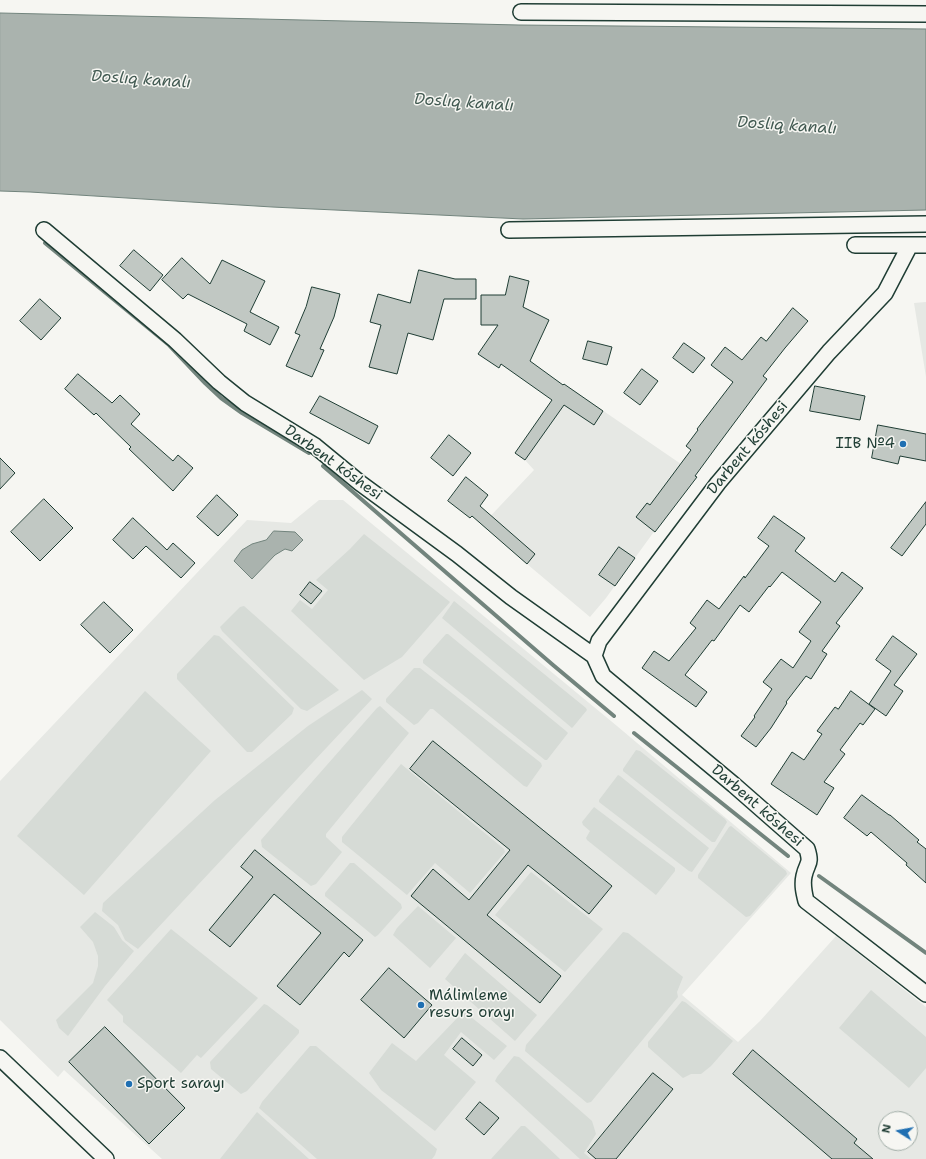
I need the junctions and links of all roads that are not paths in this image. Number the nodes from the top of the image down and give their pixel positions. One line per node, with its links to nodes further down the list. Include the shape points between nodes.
1 (521, 12): 2 (street)
2 (926, 14)
3 (926, 224): 5 (street)
4 (44, 230): 9 (street, Darbent kóshesi, via 175,340 245,403 315,446 511,597)
5 (509, 230)
6 (855, 245): 7 (street)
7 (910, 245): 8 (street); 9 (street, Darbent kóshesi, via 885,293 829,352 718,483 599,641)
8 (926, 245)
9 (594, 656): 10 (street, Darbent kóshesi, via 603,676 807,849 810,860 802,888 806,901)
10 (926, 994)
11 (0, 1058): 12 (street)
12 (106, 1159)

